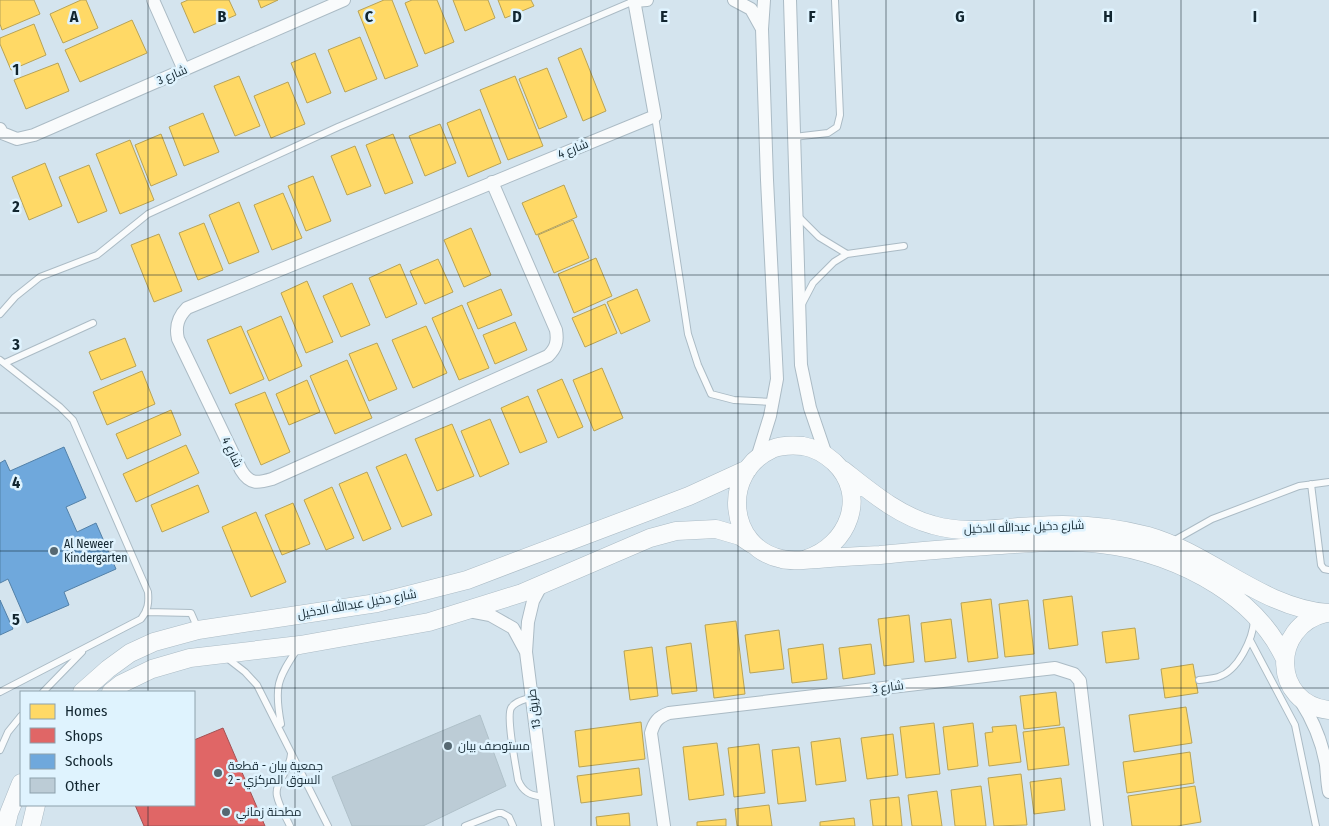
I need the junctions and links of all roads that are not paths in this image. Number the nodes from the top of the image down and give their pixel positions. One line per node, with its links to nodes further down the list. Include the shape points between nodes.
1 (153, 0): 10 (street)
2 (344, 0): 10 (street, شارع 3)
3 (648, 0): 8 (street)
4 (734, 0): 9 (street, via 751,9)
5 (764, 0): 9 (street)
6 (790, 0): 13 (street)
7 (835, 0): 13 (lane, via 840,115 837,127 828,133)
8 (634, 1): 11 (street); 19 (lane, via 338,127 148,214 97,255 40,277)
9 (762, 29): 22 (street, via 777,379)
10 (184, 70): 12 (street, شارع 3, via 34,135 17,139)
11 (654, 116): 14 (street, شارع 4); 22 (lane, via 688,334 698,365 711,394 734,400)
12 (0, 129)
13 (794, 137): 15 (street)
14 (492, 182): 14 (street, شارع 4, via 556,330 554,349 548,356 272,479 259,483 248,479 178,339 177,328 183,312)
15 (797, 214): 17 (lane, via 820,237); 18 (street)
16 (904, 246): 17 (lane)
17 (846, 254): 18 (lane, via 813,283)
18 (800, 310): 23 (street, via 801,365 810,408)
19 (0, 314)
20 (93, 323): 21 (lane)
21 (2, 362): 34 (lane, via 73,420 148,592)
22 (773, 402): 24 (street)
23 (826, 455): 24 (street, via 809,447 791,445 773,449); 25 (street)
24 (753, 463): 29 (street, via 739,488 737,509 743,529); 37 (street, شارع دخيل عبدالله الدخيل, via 689,496 467,580 377,603)
25 (839, 467): 28 (street, شارع دخيل عبدالله الدخيل, via 895,508 934,526 966,530 1095,525); 30 (street, via 850,488 852,500 848,523 835,543 817,556)
26 (1329, 482): 27 (lane)
27 (1311, 484): 28 (lane, via 1212,519); 31 (lane, via 1320,562 1322,568)
28 (1170, 544): 35 (street, شارع دخيل عبدالله الدخيل, via 1265,595 1304,610)
29 (756, 546): 30 (street, via 779,559); 32 (street, via 740,536 716,529 676,531 650,538)
30 (806, 559): 36 (street, شارع دخيل عبدالله الدخيل, via 1044,542 1103,544 1155,557 1203,576)
31 (1329, 570)
32 (542, 584): 33 (street); 41 (street, طريق 13, via 528,622)
33 (467, 610): 39 (street, via 421,624); 41 (street, طريق 13, via 490,615 513,628)
34 (147, 612): 37 (lane, via 191,613); 40 (lane, via 141,619)
35 (1328, 613): 43 (street, via 1316,616 1298,628 1288,643)
36 (1254, 614): 38 (lane); 43 (street, شارع دخيل عبدالله الدخيل, via 1271,633)
37 (198, 630): 46 (street, شارع دخيل عبدالله الدخيل, via 154,642 130,653)
38 (1250, 640): 44 (lane, via 1230,671 1220,677); 71 (lane, via 1295,724)
39 (300, 645): 42 (street); 53 (lane, via 278,683 277,705)
40 (84, 649): 45 (lane); 48 (lane)
41 (526, 652): 50 (street, طريق 13)
42 (221, 654): 47 (street, via 190,658 152,669); 53 (lane, via 257,685)
43 (1285, 660): 49 (street, via 1285,671)
44 (1199, 680)
45 (44, 691)
46 (83, 691)
47 (112, 691)
48 (0, 692)
49 (1295, 692): 51 (street, via 1312,706); 57 (street, via 1309,714)
50 (533, 697): 60 (street, طريق 13); 60 (lane, via 516,703 511,708 509,721 518,780 531,795)
51 (1329, 710)
52 (20, 717): 55 (lane, via 8,732)
53 (282, 733): 56 (lane)
54 (1329, 744): 57 (street)
55 (0, 750)
56 (291, 753): 64 (lane, via 291,764 277,786 276,795); 65 (lane)
57 (1326, 764): 59 (street)
58 (20, 785): 62 (street)
59 (1329, 792)
60 (545, 796): 68 (street, طريق 13)
61 (36, 806): 63 (street)
62 (5, 815)
63 (31, 826)
64 (290, 826)
65 (328, 826)
66 (466, 826): 67 (lane, via 502,813 509,817)
67 (512, 826)
68 (548, 826)
69 (664, 826): 70 (street, شارع 3, via 651,733 654,724 668,712 1055,668 1074,674 1080,681)
70 (1097, 826)
71 (1316, 826)

